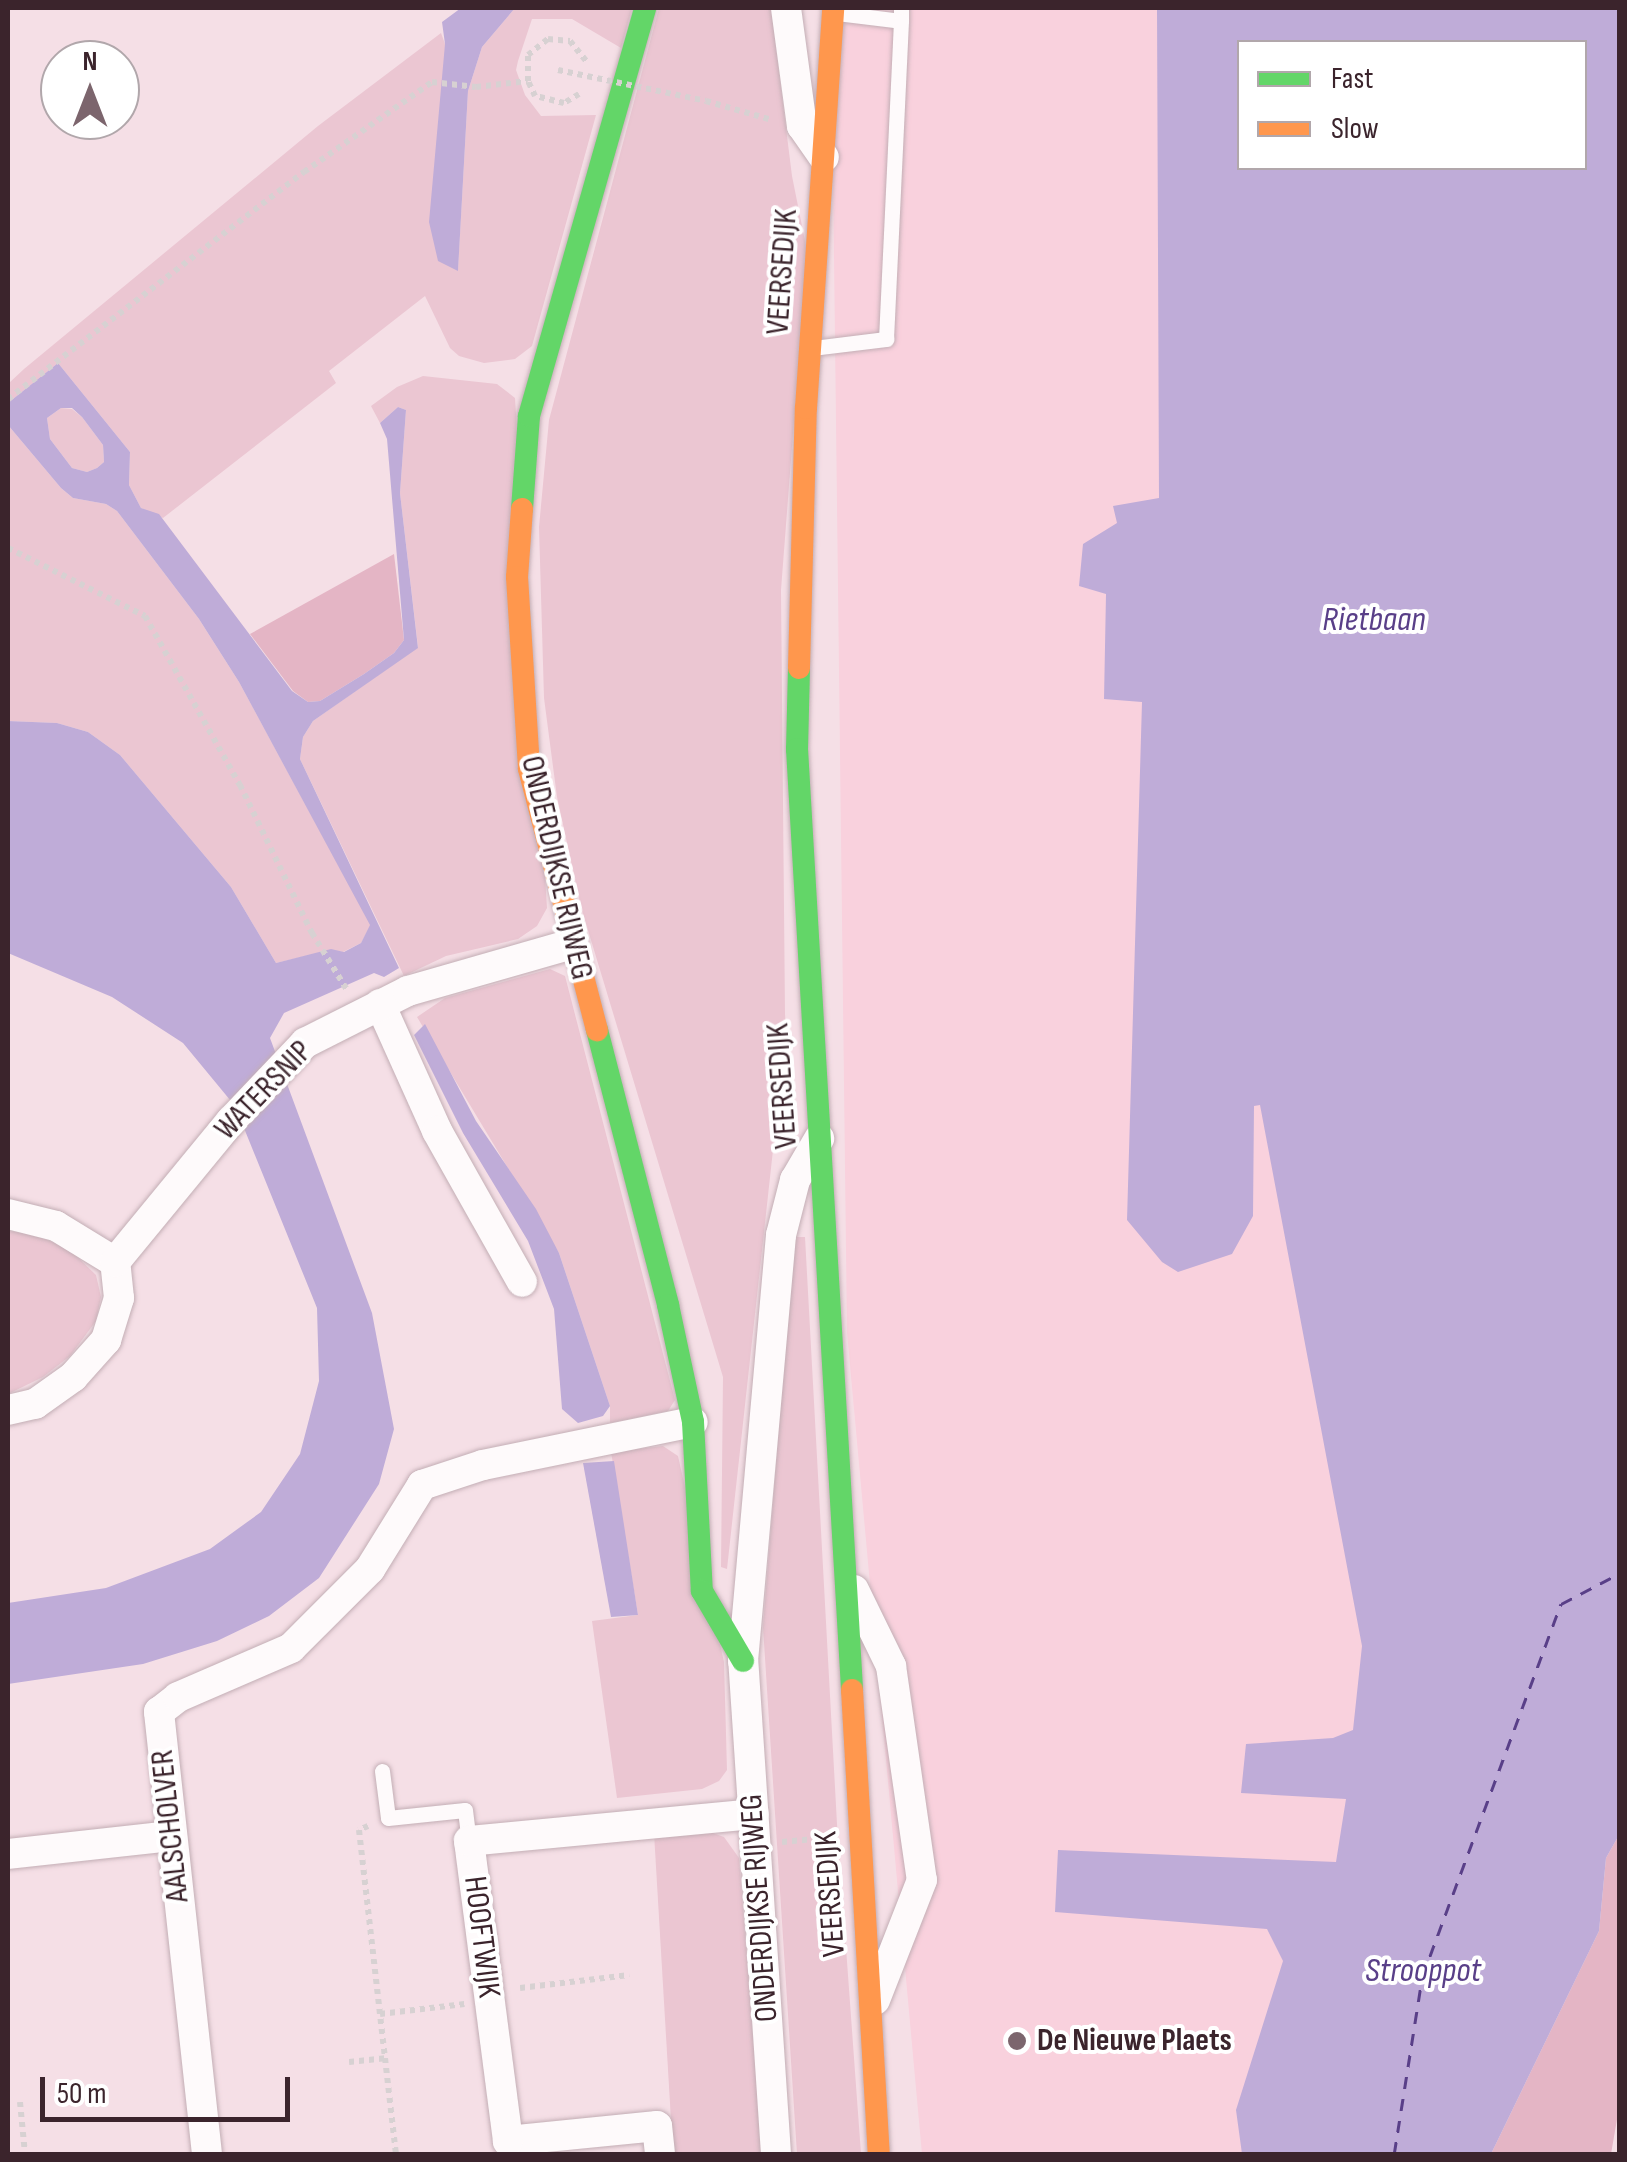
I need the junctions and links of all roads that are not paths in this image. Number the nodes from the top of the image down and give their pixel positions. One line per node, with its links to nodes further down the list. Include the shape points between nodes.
1 (645, 8): 7 (main road, ONDERDIJKSE RIJWEG, via 529,416 516,577 529,769)
2 (786, 8): 5 (street, via 802,126)
3 (833, 10): 4 (lane, VEERSEDIJK); 5 (main road, VEERSEDIJK)
4 (901, 14): 6 (lane, via 886,338)
5 (824, 156): 6 (main road, VEERSEDIJK)
6 (810, 348): 9 (main road, VEERSEDIJK, via 797,749)
7 (572, 944): 8 (street, WATERSNIP); 14 (main road, ONDERDIJKSE RIJWEG)
8 (380, 1004): 11 (street, WATERSNIP, via 288,1058); 12 (street, via 437,1131)
9 (819, 1139): 15 (main road, VEERSEDIJK); 16 (street, ONDERDIJKSE RIJWEG, via 795,1180 781,1235)
10 (8, 1214): 11 (street, via 56,1226)
11 (115, 1262): 13 (street, via 119,1298 106,1340 36,1404)
12 (522, 1282)
13 (8, 1410)
14 (693, 1422): 16 (main road, ONDERDIJKSE RIJWEG, via 702,1591); 19 (street, AALSCHOLVER, via 482,1465 422,1485 370,1569 291,1648 178,1697 159,1712)
15 (843, 1567): 22 (main road, VEERSEDIJK); 22 (street, via 890,1666 922,1880)
16 (744, 1661): 18 (street, ONDERDIJKSE RIJWEG)
17 (382, 1771): 20 (lane, via 388,1818 465,1810)
18 (755, 1829): 20 (street, HOOFTWIJK); 25 (street, ONDERDIJKSE RIJWEG)
19 (172, 1836): 21 (street); 23 (street, AALSCHOLVER)
20 (469, 1841): 24 (street, HOOFTWIJK, via 508,2141 657,2126)
21 (8, 1854)
22 (871, 2012): 26 (main road, VEERSEDIJK)
23 (207, 2154)
24 (660, 2154)
25 (776, 2154)
26 (879, 2154)

